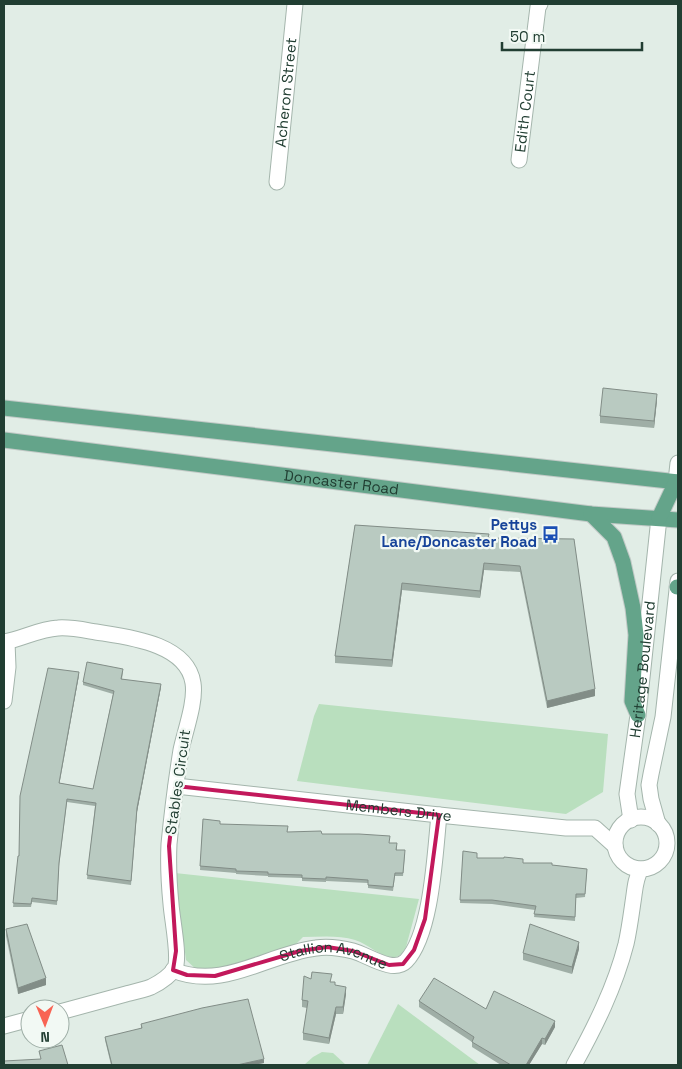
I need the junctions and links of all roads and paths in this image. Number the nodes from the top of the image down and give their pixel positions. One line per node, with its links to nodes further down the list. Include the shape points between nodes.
1 (295, 4): 4 (street, Acheron Street)
2 (540, 4): 3 (street, Edith Court)
3 (519, 160)
4 (277, 182)
5 (4, 408): 8 (main road)
6 (4, 440): 9 (main road, Doncaster Road)
7 (678, 463): 8 (street)
8 (678, 484): 10 (main road)
9 (591, 514): 10 (main road, Doncaster Road); 15 (main road, via 614,537 623,562 636,635 632,701)
10 (658, 518): 11 (main road, Doncaster Road); 15 (street, Heritage Boulevard)
11 (678, 520)
12 (678, 585): 19 (street, Heritage Boulevard, via 664,717 649,785)
13 (5, 642): 14 (street, via 8,667); 16 (street, Stables Circuit, via 60,628 130,637 151,643 178,658 188,670 193,690)
14 (4, 701)
15 (638, 715): 18 (street, Heritage Boulevard, via 627,794)
16 (176, 786): 17 (street, Members Drive); 23 (street, Stables Circuit, via 169,846 176,951)
17 (439, 815): 20 (street, Members Drive, via 595,828); 23 (street, Stallion Avenue, via 425,919 414,950 403,964 389,965 353,951 327,947 300,951 215,976 187,975)
18 (631, 820): 19 (street, via 646,818); 20 (street, via 619,830)
19 (658, 824): 21 (street)
20 (615, 846): 22 (street, via 626,864)
21 (672, 848): 22 (street, via 656,864)
22 (641, 869): 27 (street, via 636,877 631,916 618,969 601,1013)
23 (173, 970): 24 (street, via 150,987)
24 (70, 1009)
25 (20, 1022): 26 (street)
26 (4, 1026)
27 (574, 1065)

